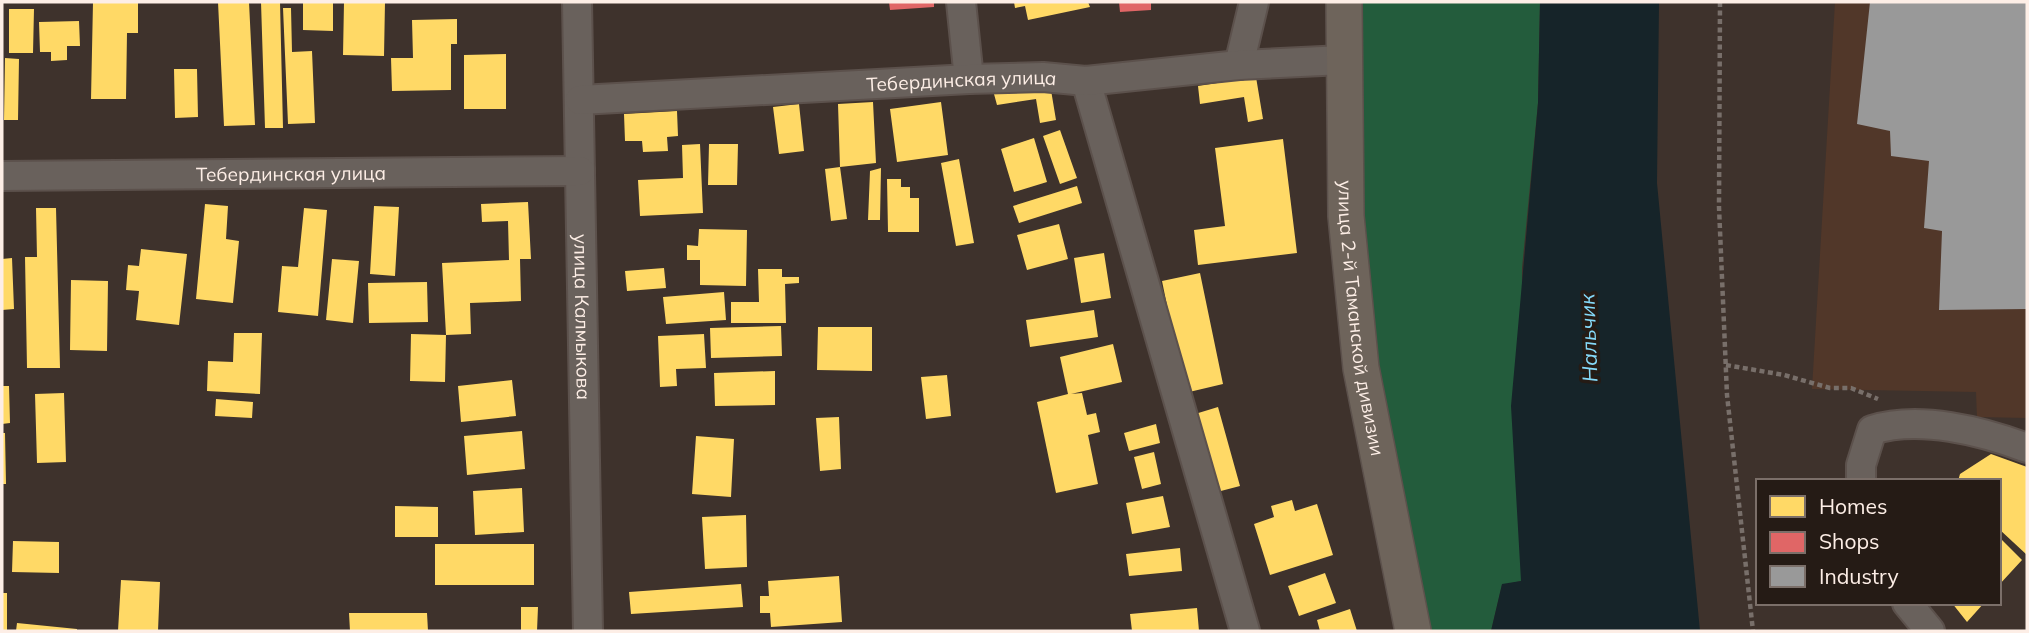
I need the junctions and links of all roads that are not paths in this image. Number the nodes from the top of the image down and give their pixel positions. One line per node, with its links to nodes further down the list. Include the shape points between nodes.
1 (577, 2): 9 (street, улица Калмыкова)
2 (961, 2): 7 (street)
3 (1254, 2): 6 (street)
4 (1344, 2): 5 (main road, улица 2-й Таманской дивизии)
5 (1343, 60): 6 (street, Тебердинская улица); 17 (main road, улица 2-й Таманской дивизии, via 1346,216 1362,368)
6 (1239, 65): 8 (street, Тебердинская улица)
7 (969, 79): 8 (street, Тебердинская улица); 9 (street, Тебердинская улица)
8 (1086, 81): 16 (street)
9 (580, 100): 10 (street, улица Калмыкова)
10 (580, 171): 11 (street, Тебердинская улица); 15 (street, улица Калмыкова)
11 (2, 176)
12 (2027, 448): 13 (street, via 1962,429 1891,424 1872,430)
13 (1861, 479)
14 (1909, 605): 18 (street)
15 (588, 631)
16 (1245, 631)
17 (1413, 631)
18 (1930, 631)

